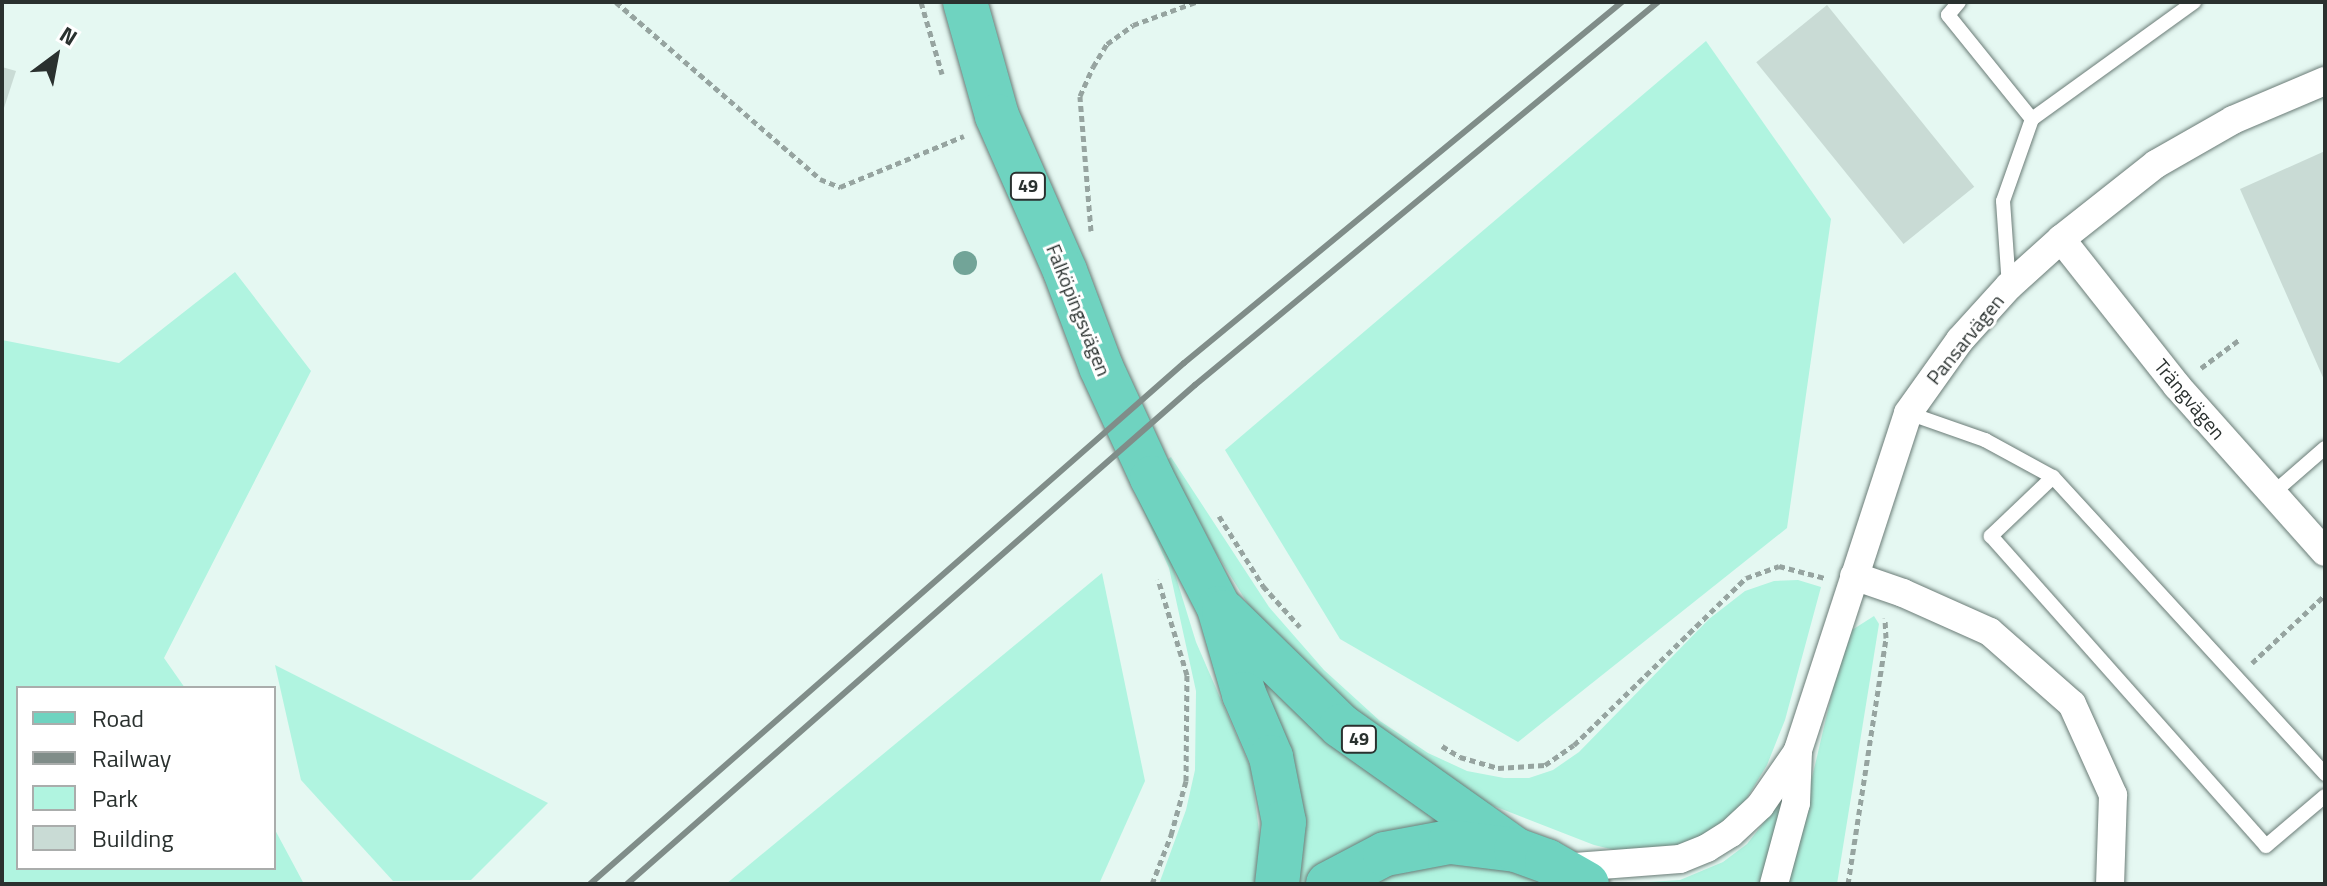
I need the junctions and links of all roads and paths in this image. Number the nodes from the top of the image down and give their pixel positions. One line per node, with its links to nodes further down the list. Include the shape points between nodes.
1 (616, 2): 11 (path, via 820,179 840,187)
2 (921, 2): 7 (path)
3 (965, 2): 27 (main road, Falköpingsvägen / 49, via 997,116 1101,367)
4 (1196, 2): 13 (path, via 1133,25 1107,44 1093,67 1080,96 1093,244)
5 (1959, 2): 9 (lane, via 1948,15)
6 (2194, 2): 9 (lane)
7 (944, 80)
8 (2325, 81): 14 (street, Pansarvägen, via 2233,120 2156,164)
9 (2032, 119): 15 (lane, via 2003,201)
10 (959, 122): 11 (path)
11 (964, 136): 12 (path)
12 (970, 150)
13 (1082, 220)
14 (2061, 239): 15 (street, Pansarvägen); 21 (street, Trängvägen, via 2177,386)
15 (2009, 286): 18 (street, Pansarvägen, via 1960,340)
16 (2239, 340): 17 (path)
17 (2194, 373)
18 (1908, 413): 20 (lane, via 1985,440); 25 (street, Pansarvägen)
19 (2325, 448): 21 (lane)
20 (2053, 477): 29 (lane); 33 (lane, via 1991,536 2266,846)
21 (2272, 494): 23 (street, Trängvägen)
22 (1213, 507): 28 (path, via 1263,586)
23 (2325, 552)
24 (1157, 576): 36 (path, via 1187,675 1186,781)
25 (1852, 583): 30 (path, via 1779,566 1746,578 1574,745 1545,765 1498,768 1460,757); 31 (street, Pansarvägen); 40 (path, via 1885,614 1886,638); 41 (street, via 1903,593 1990,632 2072,704 2113,795)
26 (2325, 595): 29 (path)
27 (1219, 608): 34 (main road, Falköpingsvägen / 49, via 1341,726); 37 (main road, Falköpingsvägen / 49, via 1244,694 1271,757 1284,822)
28 (1304, 632)
29 (2236, 677): 32 (lane)
30 (1438, 743)
31 (1798, 750): 35 (street, Pansarvägen, via 1760,806 1707,848 1680,859); 39 (street, Pansarvägen, via 1796,803)
32 (2325, 774)
33 (2325, 796)
34 (1516, 850): 35 (main road, 49); 38 (main road, 49, via 1483,843 1417,846 1385,854)
35 (1574, 876)
36 (1152, 884)
37 (1277, 884)
38 (1328, 884)
39 (1774, 884)
40 (1848, 884)
41 (2110, 884)

